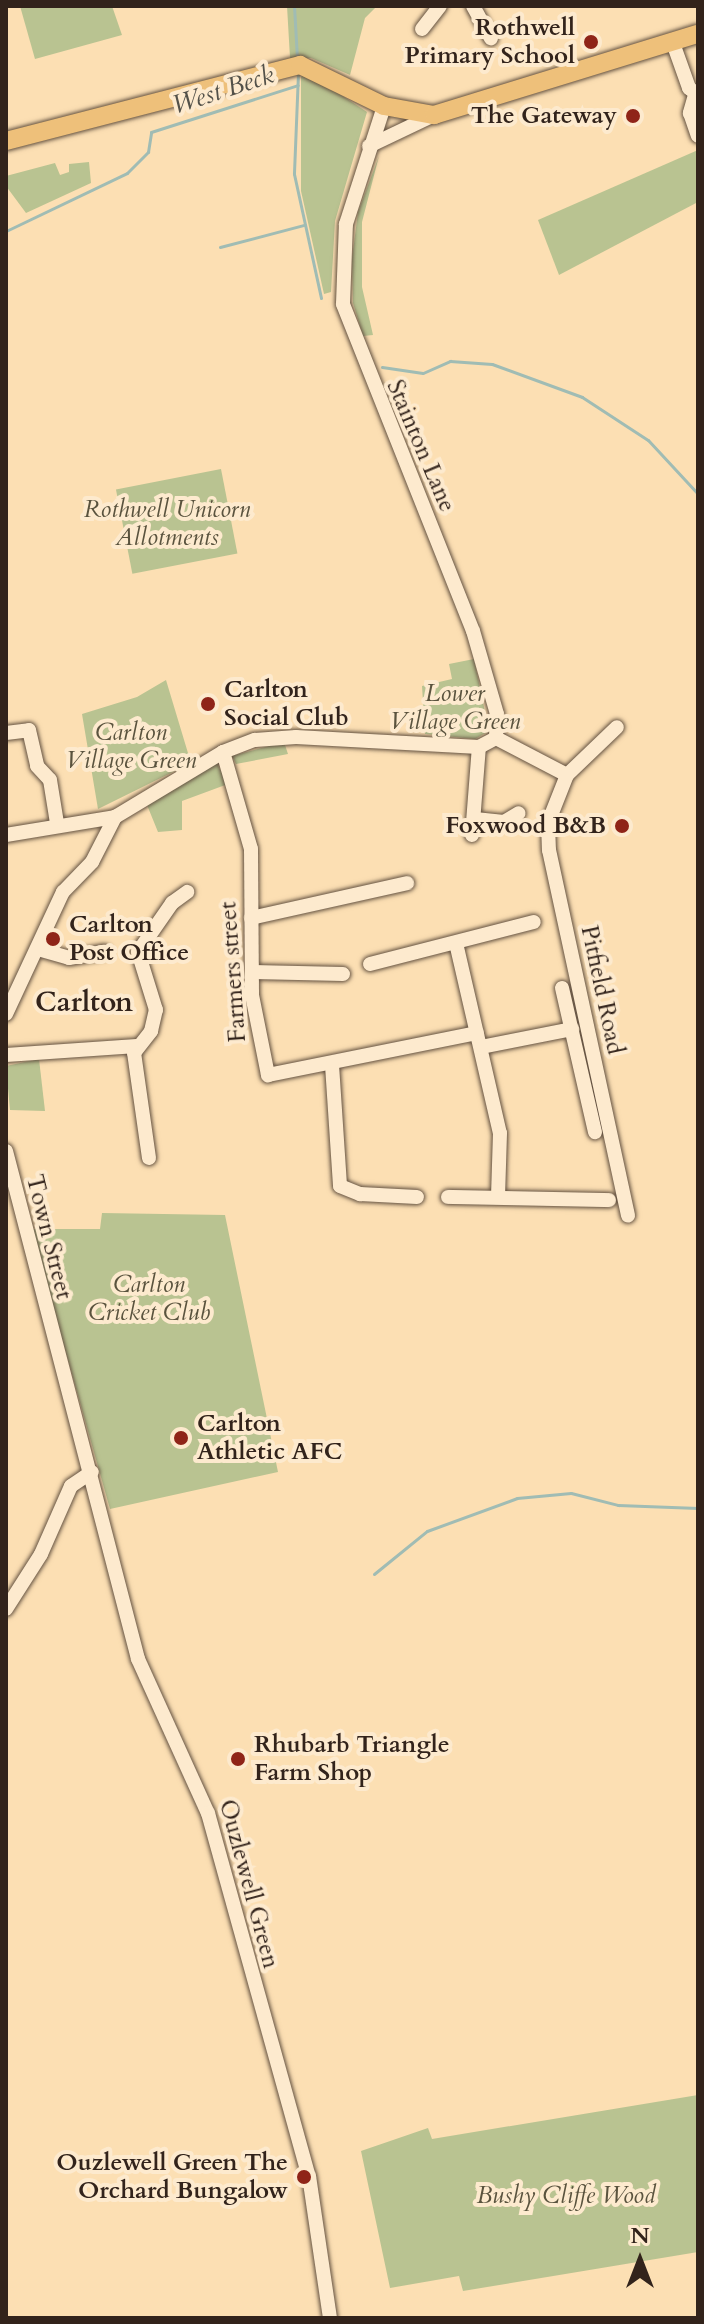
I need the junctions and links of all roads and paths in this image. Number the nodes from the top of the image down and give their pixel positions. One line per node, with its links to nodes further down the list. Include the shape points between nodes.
1 (440, 6): 3 (street)
2 (473, 6): 5 (street)
3 (422, 29)
4 (698, 34): 6 (main road)
5 (491, 38)
6 (673, 43): 7 (street); 9 (main road)
7 (696, 95): 10 (street, via 690,113)
8 (384, 106): 9 (main road); 11 (main road, via 311,66 290,67); 12 (street, Stainton Lane)
9 (434, 115): 12 (street)
10 (698, 136)
11 (6, 141)
12 (369, 146): 15 (street, Stainton Lane, via 346,224 342,287 347,324 473,631 497,714)
13 (617, 727): 18 (street)
14 (6, 733): 22 (street, via 29,730 37,766 50,780)
15 (496, 738): 16 (street); 18 (street)
16 (479, 747): 17 (street, via 296,737 255,740); 21 (street)
17 (223, 752): 20 (street); 27 (street, Farmers street, via 251,849)
18 (567, 775): 49 (street, Pitfield Road, via 548,823 549,850)
19 (519, 813): 21 (street, via 504,822)
20 (115, 817): 22 (street); 30 (street, via 92,862 63,892)
21 (475, 819): 24 (street)
22 (57, 823): 23 (street)
23 (6, 835)
24 (472, 835)
25 (407, 883): 27 (street)
26 (187, 892): 39 (street, via 168,898 134,951 156,1010 151,1031)
27 (251, 918): 33 (street, Farmers street)
28 (534, 922): 29 (street)
29 (456, 943): 32 (street); 38 (street)
30 (38, 949): 31 (street, via 69,958); 36 (street)
31 (104, 952)
32 (370, 964)
33 (253, 972): 34 (street); 41 (street, Farmers street, via 255,1017 268,1075)
34 (343, 974)
35 (562, 988): 37 (street)
36 (6, 1014)
37 (572, 1029): 38 (street, Farmers street); 42 (street)
38 (479, 1040): 41 (street, Farmers street); 45 (street, via 500,1133)
39 (137, 1046): 40 (street); 44 (street)
40 (6, 1055)
41 (332, 1065): 46 (street, via 340,1186 346,1193)
42 (595, 1132)
43 (6, 1151): 50 (street, Town Street, via 22,1230)
44 (149, 1158)
45 (498, 1196): 47 (street); 48 (street)
46 (417, 1197)
47 (448, 1197)
48 (609, 1200)
49 (628, 1216)
50 (92, 1472): 51 (street, via 71,1486 35,1566); 52 (street, Ouzlewell Green, via 146,1682 210,1820 309,2176)
51 (6, 1609)
52 (330, 2318)

